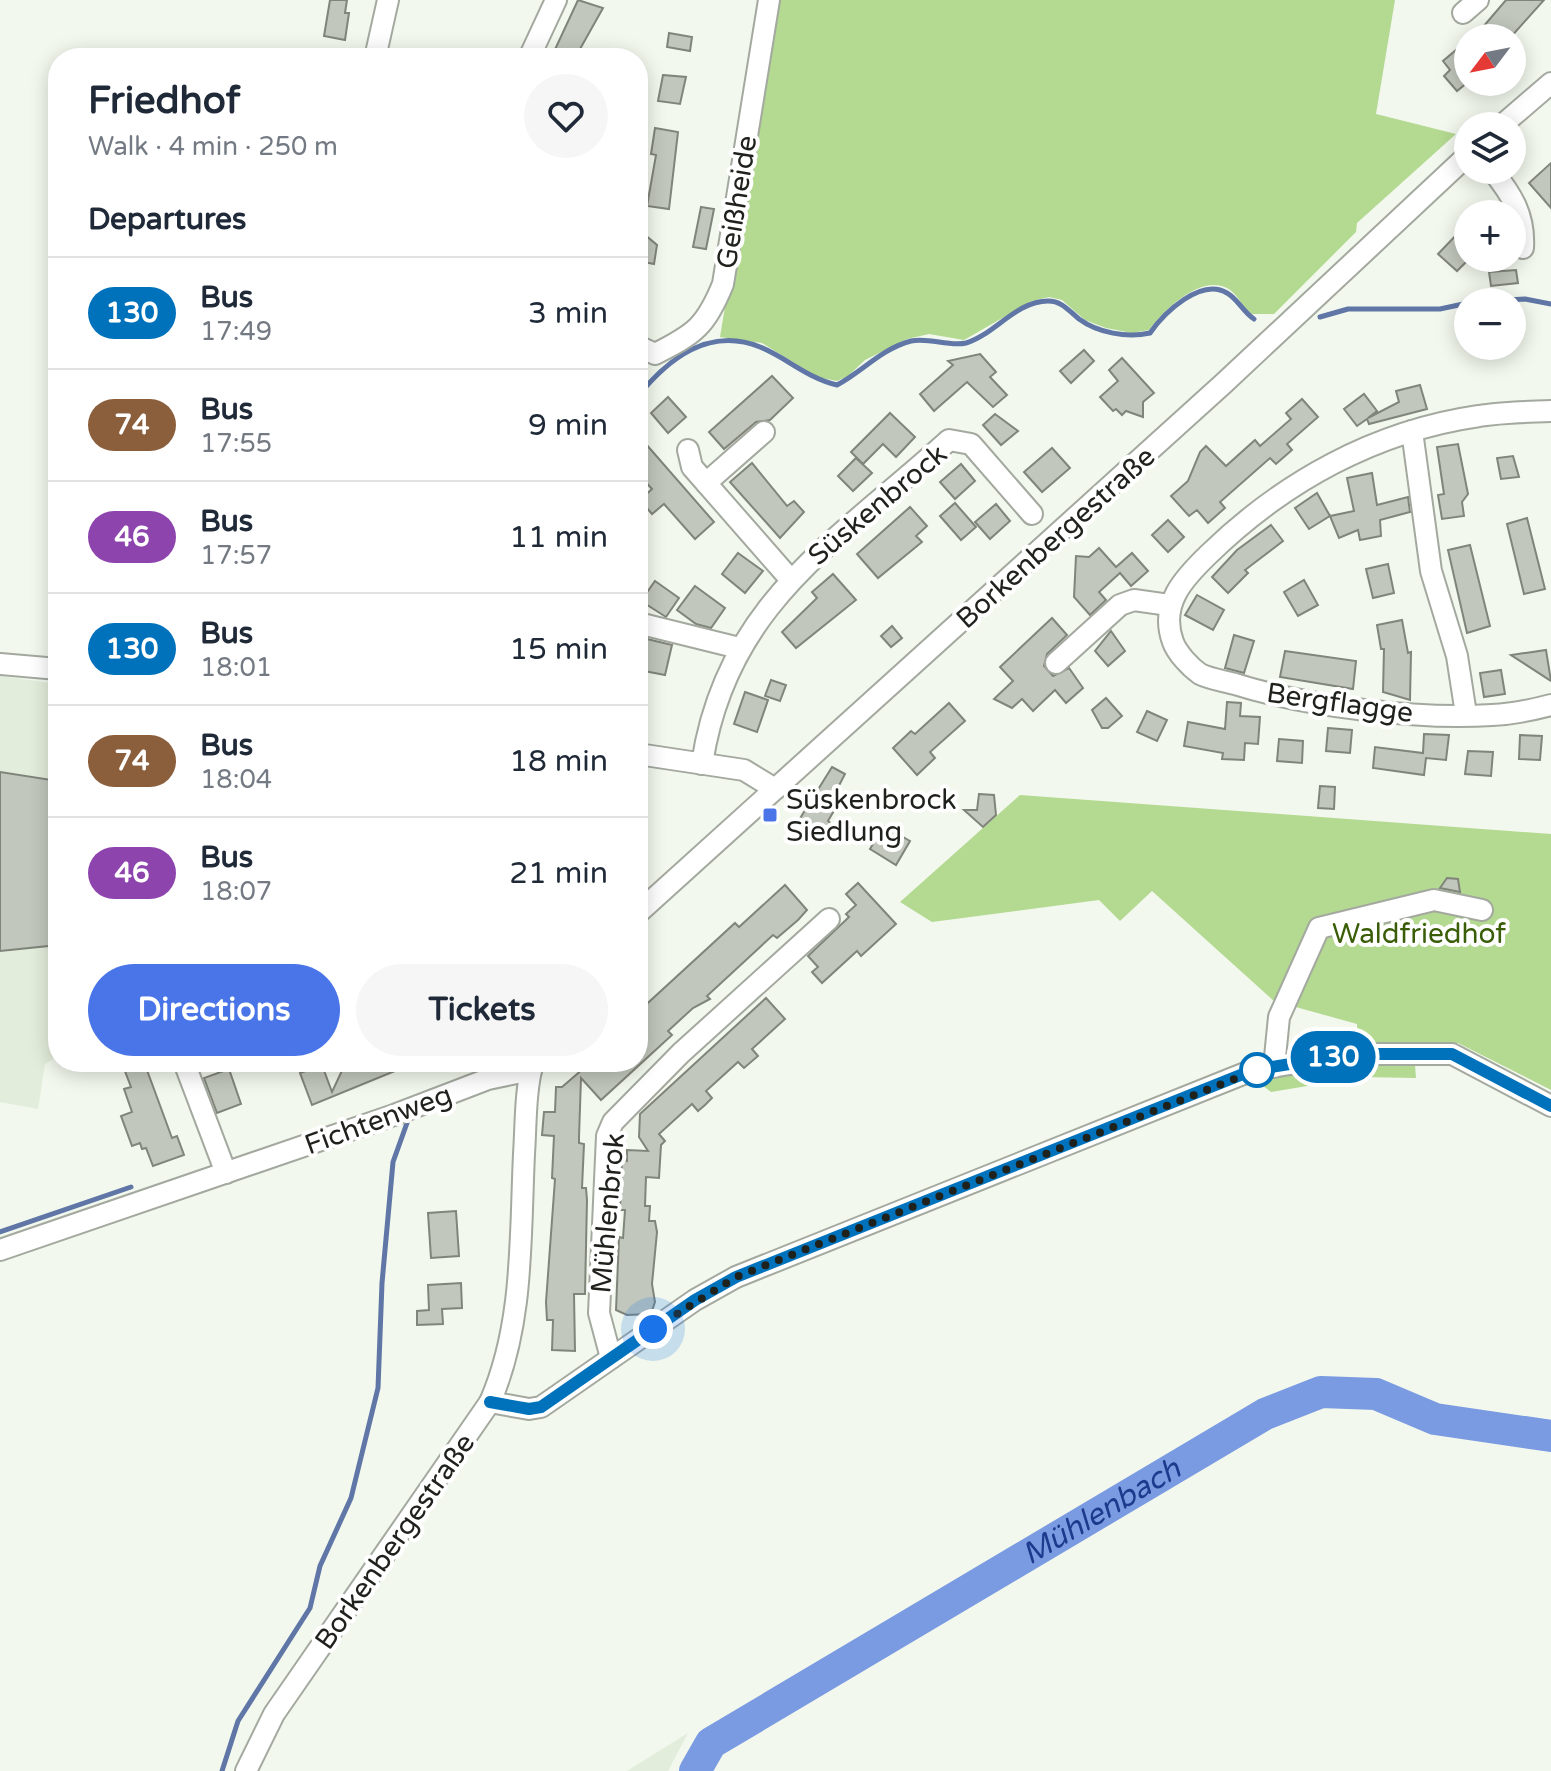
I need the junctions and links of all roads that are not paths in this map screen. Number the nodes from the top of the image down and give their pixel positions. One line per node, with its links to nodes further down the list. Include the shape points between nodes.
1 (388, 0): 4 (street)
2 (556, 0): 5 (street)
3 (769, 0): 9 (street, Geißheide, via 723,284 710,316 690,337 655,354)
4 (377, 48)
5 (534, 48)
6 (1551, 83): 7 (street)
7 (1517, 112)
8 (1454, 168): 27 (street, Borkenbergestraße, via 1212,395)
9 (648, 351)
10 (1551, 411): 11 (street, via 1478,416)
11 (1412, 431): 17 (street, via 1356,452 1272,500 1182,580); 24 (street, via 1431,571 1457,656)
12 (764, 432): 14 (street)
13 (688, 450): 14 (street, Süskenbrock, via 692,467)
14 (706, 483): 16 (street, Süskenbrock)
15 (1032, 514): 16 (street, Süskenbrock, via 971,444 949,440)
16 (790, 579): 19 (street, Süskenbrock)
17 (1169, 605): 20 (street, via 1134,600 1120,605); 24 (street, Bergflagge, via 1173,642 1200,674 1283,699)
18 (648, 625): 19 (street)
19 (739, 648): 26 (street, Süskenbrock, via 717,695)
20 (1056, 663)
21 (0, 664): 22 (street)
22 (48, 668)
23 (1551, 705): 24 (street, Bergflagge)
24 (1466, 714)
25 (648, 756): 26 (street)
26 (702, 764): 27 (street, via 744,770)
27 (775, 789): 28 (street, Borkenbergestraße)
28 (648, 904)
29 (1482, 910): 31 (street, via 1434,900 1319,928 1279,1017)
30 (829, 919): 38 (street, Mühlenbrok, via 613,1122 607,1136 599,1313)
31 (1274, 1067): 35 (street, via 1351,1054 1452,1054); 38 (street, via 1239,1076 736,1277)
32 (188, 1072): 36 (street)
33 (512, 1072): 36 (street, Fichtenweg)
34 (532, 1072): 39 (street, Borkenbergestraße, via 515,1318 504,1371)
35 (1551, 1106)
36 (226, 1173): 37 (street, Fichtenweg)
37 (0, 1250)
38 (611, 1358): 39 (street, via 541,1407)
39 (490, 1402): 40 (street, Borkenbergestraße, via 274,1714)
40 (246, 1771)

